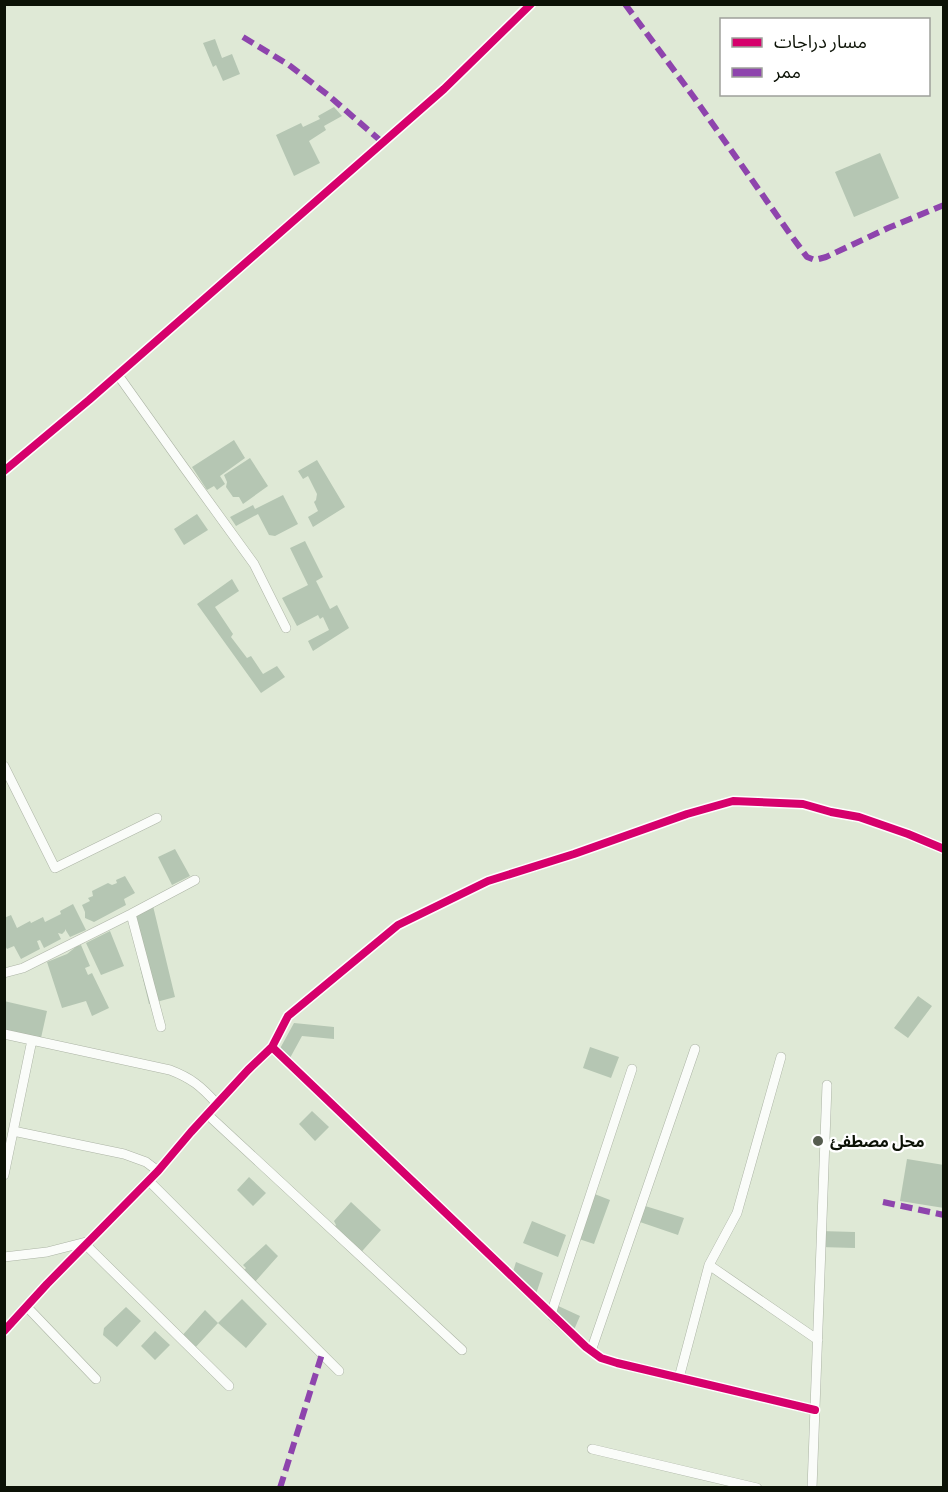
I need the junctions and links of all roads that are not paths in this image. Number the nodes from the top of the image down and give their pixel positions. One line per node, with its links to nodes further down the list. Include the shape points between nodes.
1 (531, 4): 2 (street, via 444,89)
2 (118, 375): 3 (street); 4 (street, via 254,564)
3 (4, 471)
4 (286, 628)
5 (4, 765): 6 (street, via 55,868)
6 (157, 818)
7 (944, 849): 14 (street, via 859,817 803,804 734,801 687,814 488,881 398,925 288,1016)
8 (195, 880): 9 (street)
9 (131, 914): 10 (street, via 23,968); 11 (street)
10 (4, 973)
11 (161, 1027)
12 (4, 1034): 13 (street)
13 (32, 1040): 19 (street, via 170,1070 203,1088); 21 (street)
14 (272, 1047): 19 (street); 29 (street)
15 (695, 1049): 33 (street)
16 (781, 1057): 27 (street, via 737,1213)
17 (632, 1069): 29 (street)
18 (827, 1084): 31 (street)
19 (217, 1104): 20 (street)
20 (207, 1114): 22 (street); 32 (street)
21 (13, 1131): 22 (street, via 124,1154); 23 (street)
22 (158, 1171): 24 (street)
23 (4, 1175)
24 (149, 1180): 25 (street); 34 (street)
25 (88, 1243): 26 (street); 28 (street); 37 (street)
26 (4, 1257)
27 (709, 1265): 31 (street); 35 (street)
28 (27, 1307): 30 (street); 36 (street)
29 (551, 1314): 33 (street)
30 (4, 1331)
31 (818, 1341): 38 (street)
32 (462, 1350)
33 (591, 1351): 35 (street, via 616,1363)
34 (339, 1371)
35 (679, 1378): 38 (street)
36 (96, 1379)
37 (229, 1386)
38 (815, 1410): 41 (street)
39 (592, 1449): 40 (street)
40 (757, 1488)
41 (812, 1488)

